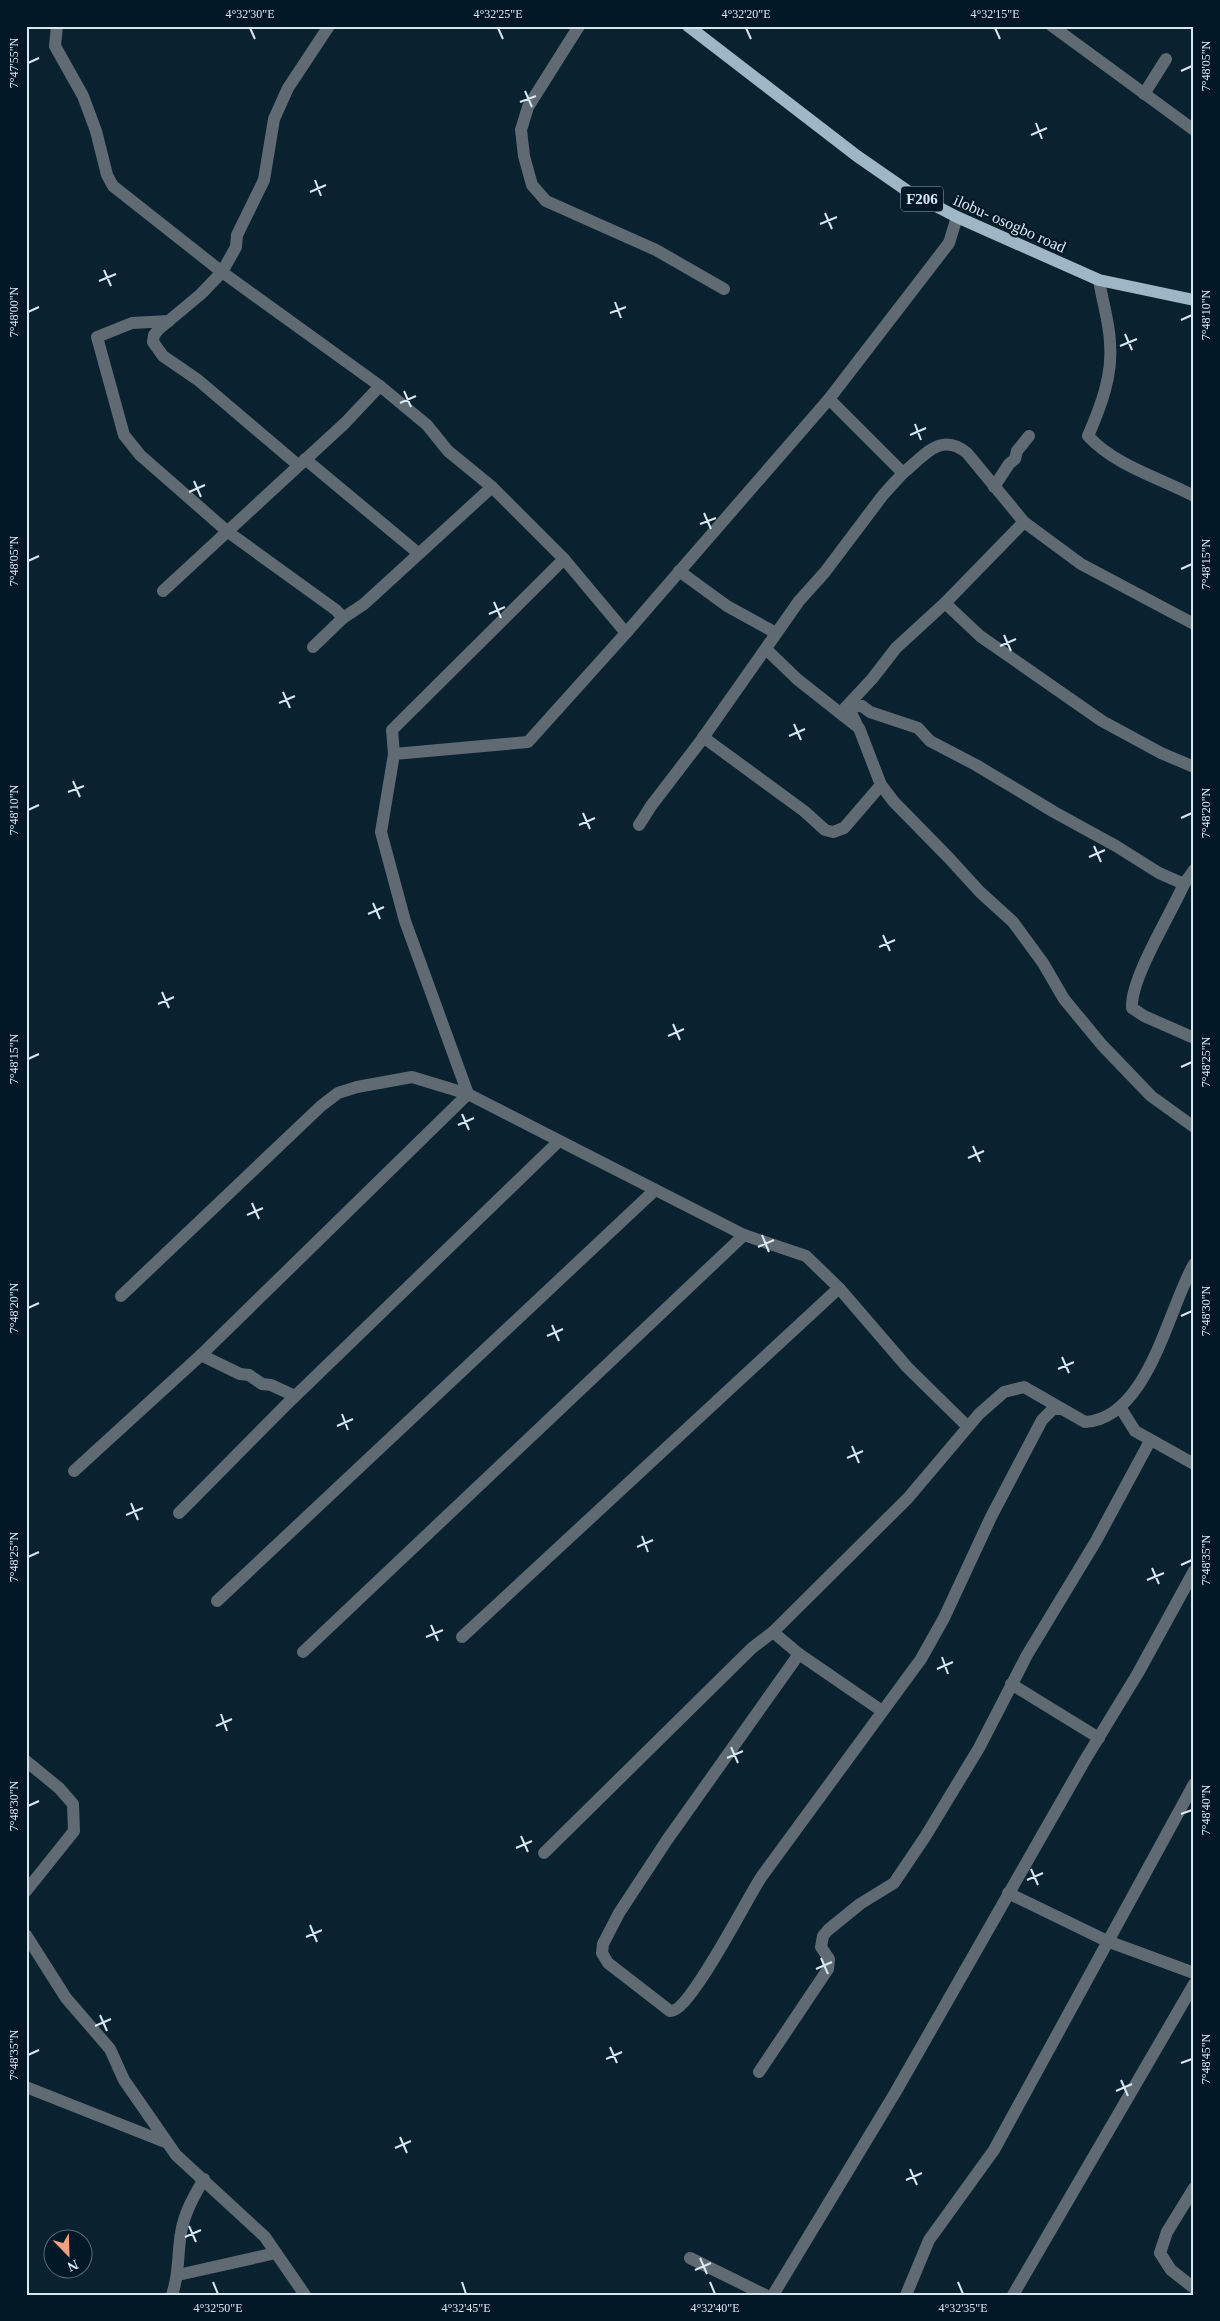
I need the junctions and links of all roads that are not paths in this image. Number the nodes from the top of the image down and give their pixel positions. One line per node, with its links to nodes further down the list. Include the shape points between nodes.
1 (57, 26): 10 (street, via 55,46 83,96 112,186)
2 (329, 26): 10 (street, via 288,88 274,119 264,180)
3 (579, 26): 12 (street, via 528,107 521,130 532,185 546,201 584,220 624,234)
4 (688, 26): 9 (main road, ilobu- osogbo road / F206, via 857,156 909,192)
5 (1052, 26): 7 (street)
6 (1166, 59): 7 (street)
7 (1144, 94): 8 (street)
8 (1194, 130)
9 (956, 218): 11 (main road, ilobu- osogbo road / F206); 16 (street, via 949,243)
10 (222, 272): 14 (street); 15 (street)
11 (1099, 280): 13 (main road, ilobu- osogbo road / F206); 22 (street, via 1110,341 1109,377 1088,436 1096,445 1131,467)
12 (724, 289)
13 (1194, 300)
14 (169, 321): 18 (street, via 154,335 153,342 163,356); 24 (street, via 132,323 97,337 100,352 124,436 140,455)
15 (380, 386): 18 (street); 21 (street, via 427,425 448,451)
16 (829, 399): 19 (street); 27 (street)
17 (1029, 436): 20 (street)
18 (302, 462): 24 (street); 25 (street)
19 (903, 473): 20 (street, via 937,445 952,443 967,453); 33 (street)
20 (994, 486): 23 (street)
21 (492, 487): 25 (street); 26 (street)
22 (1194, 496)
23 (1024, 522): 29 (street); 31 (street, via 1081,564)
24 (228, 532): 28 (street); 30 (street)
25 (418, 553): 30 (street, via 364,604)
26 (564, 559): 32 (street); 38 (street, via 392,730)
27 (679, 571): 32 (street); 33 (street, via 727,606)
28 (163, 591)
29 (945, 603): 36 (street, via 896,648); 39 (street, via 980,636 1102,721)
30 (343, 618): 34 (street)
31 (1194, 624)
32 (626, 633): 38 (street, via 528,742)
33 (776, 633): 35 (street)
34 (313, 647)
35 (766, 649): 36 (street, via 797,679); 37 (street)
36 (843, 710): 40 (street, via 859,728); 43 (street, via 862,706 870,712 918,728 930,741 1116,846 1159,874)
37 (704, 737): 40 (street, via 825,830 833,832 844,828); 41 (street)
38 (394, 754): 45 (street, via 381,832 405,921)
39 (1194, 767)
40 (881, 785): 46 (street, via 980,892 1014,922 1064,999 1102,1045 1151,1096)
41 (639, 825)
42 (1194, 870): 43 (street)
43 (1184, 884): 44 (street, via 1138,976 1131,998 1132,1008 1138,1012)
44 (1194, 1038)
45 (468, 1094): 47 (street); 52 (street, via 412,1077 338,1093); 53 (street)
46 (1194, 1126)
47 (559, 1142): 48 (street); 54 (street)
48 (655, 1190): 49 (street); 63 (street)
49 (744, 1235): 51 (street, via 806,1256); 66 (street)
50 (1194, 1264): 55 (street, via 1146,1373)
51 (839, 1288): 57 (street, via 907,1366); 65 (street)
52 (121, 1296)
53 (202, 1355): 54 (street); 60 (street)
54 (295, 1396): 61 (street)
55 (1120, 1407): 56 (street, via 1106,1417 1085,1422); 58 (street, via 1135,1431)
56 (1062, 1409): 57 (street, via 1024,1386 1004,1392); 69 (street, via 1053,1409 1042,1420 991,1517 944,1618 921,1659)
57 (968, 1426): 64 (street, via 908,1498)
58 (1150, 1441): 59 (street); 68 (street, via 1096,1541)
59 (1194, 1464)
60 (74, 1471)
61 (179, 1513)
62 (1194, 1571): 70 (street)
63 (218, 1601)
64 (773, 1632): 67 (street); 73 (street, via 745,1655)
65 (462, 1637)
66 (303, 1652)
67 (799, 1654): 69 (street); 69 (street, via 667,1840 619,1913 603,1944 602,1953 608,1963 658,2003 673,2011 682,2005 724,1944 754,1887)
68 (1011, 1684): 70 (street); 80 (street, via 974,1755 900,1875 894,1883 860,1904 823,1936 821,1947 828,1959 828,1969)
69 (882, 1711)
70 (1099, 1738): 75 (street)
71 (26, 1761): 74 (street, via 73,1804 74,1831)
72 (1194, 1784): 77 (street)
73 (544, 1853)
74 (26, 1891)
75 (1008, 1893): 77 (street); 92 (street, via 895,2093)
76 (26, 1935): 82 (street, via 66,1998 110,2049 124,2080)
77 (1107, 1942): 78 (street); 93 (street, via 994,2150 929,2240)
78 (1194, 1973)
79 (1194, 1984): 94 (street)
80 (759, 2072)
81 (26, 2087): 82 (street)
82 (165, 2142): 83 (street, via 176,2156)
83 (204, 2179): 85 (street, via 265,2237); 87 (street, via 184,2218)
84 (1194, 2188): 88 (street, via 1167,2232 1160,2253 1170,2270)
85 (276, 2254): 87 (street); 90 (street)
86 (690, 2258): 91 (street)
87 (178, 2275): 89 (street)
88 (1193, 2287): 95 (street)
89 (172, 2295)
90 (305, 2295)
91 (765, 2295)
92 (773, 2295)
93 (906, 2295)
94 (1012, 2295)
95 (1186, 2295)

